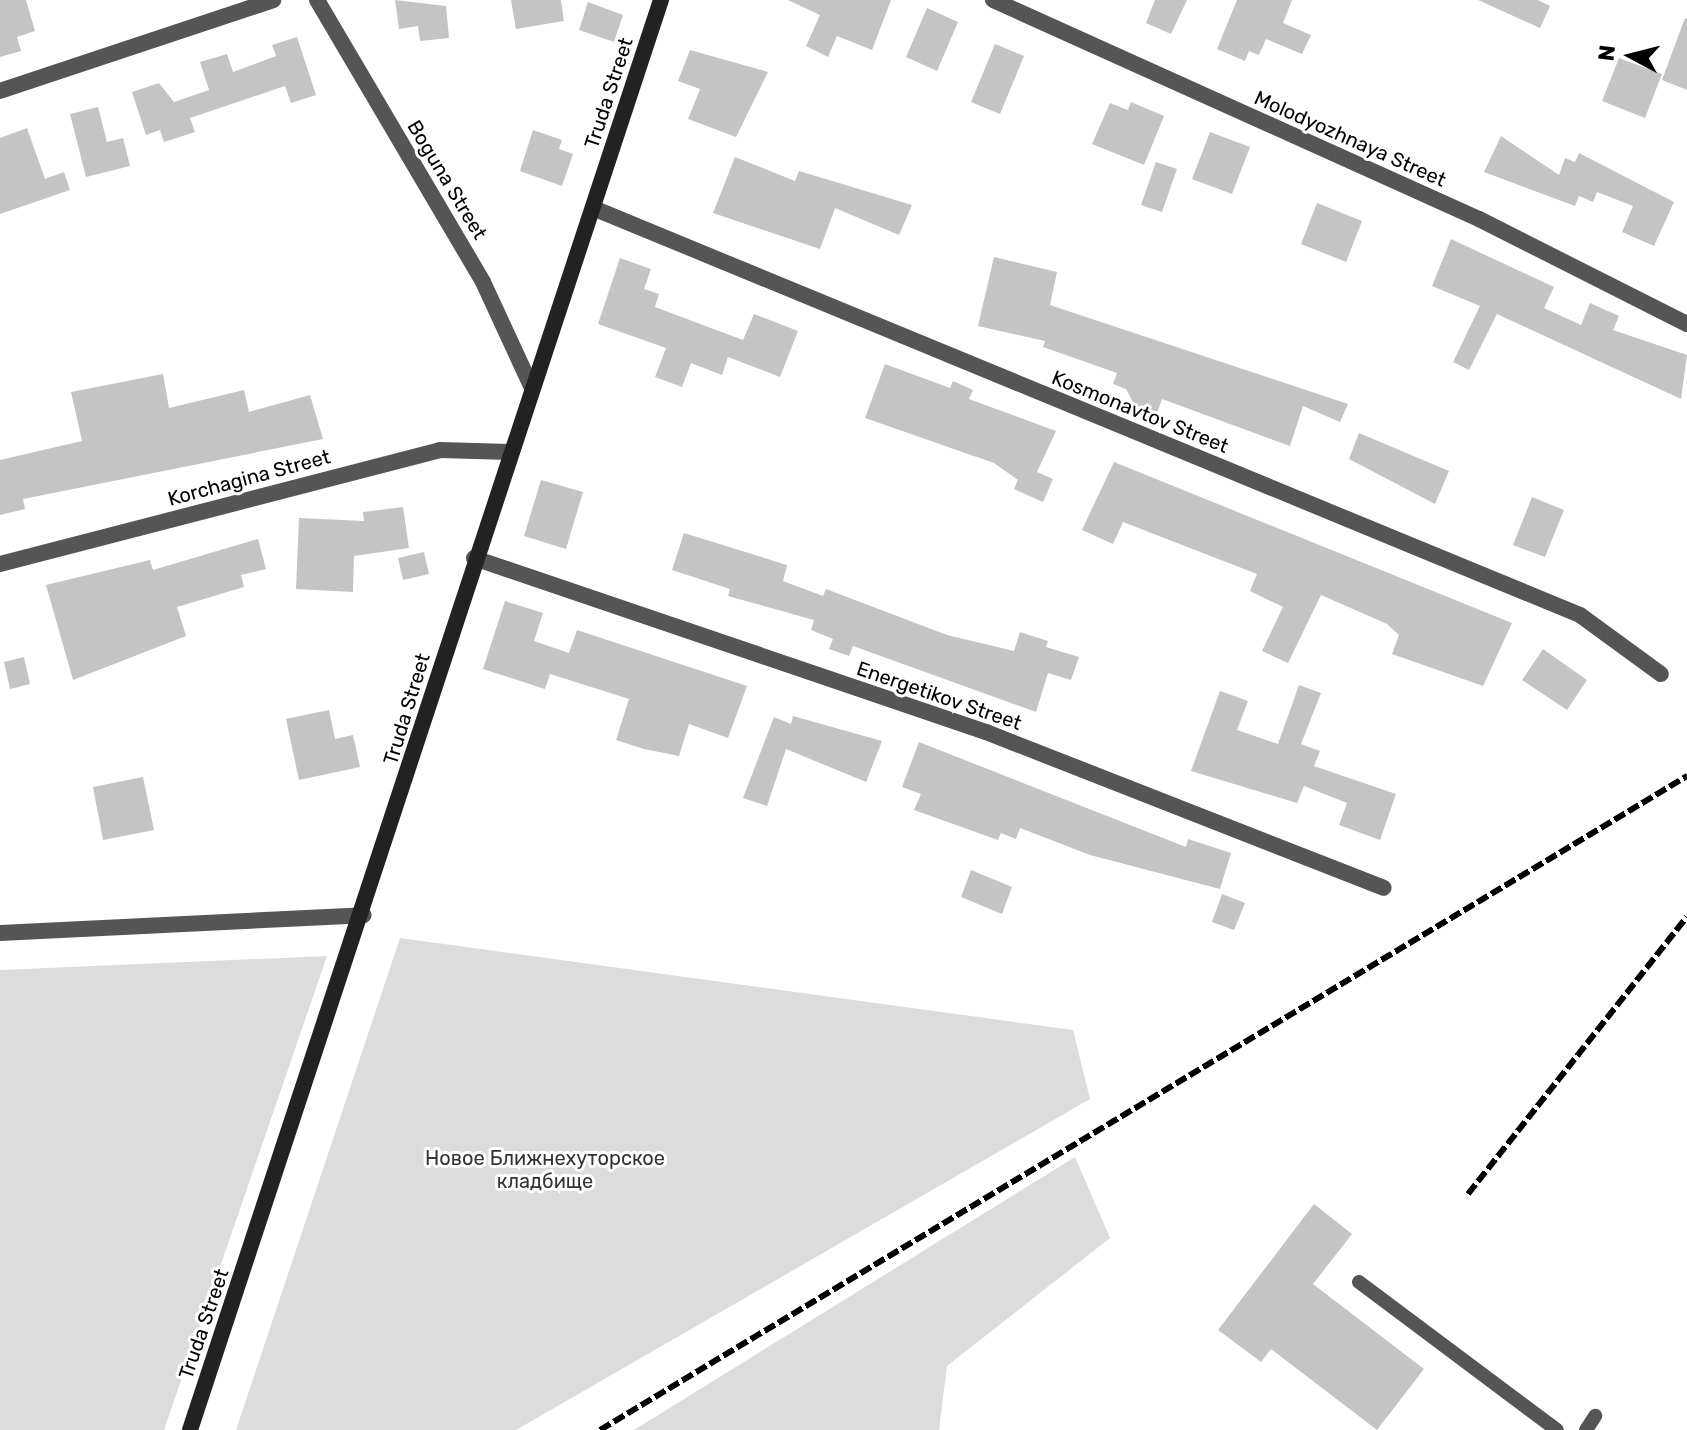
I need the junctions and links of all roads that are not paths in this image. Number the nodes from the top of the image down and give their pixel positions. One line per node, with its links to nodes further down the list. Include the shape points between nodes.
1 (273, 0): 5 (street)
2 (317, 0): 8 (street, Boguna Street, via 483,282)
3 (661, 0): 6 (street, Truda Street)
4 (993, 0): 7 (street, Molodyozhnaya Street, via 1479,219)
5 (0, 91)
6 (593, 208): 8 (street, Truda Street); 12 (street, Kosmonavtov Street, via 1580,615)
7 (1687, 324)
8 (531, 386): 9 (street, Truda Street)
9 (511, 452): 10 (street, Truda Street); 11 (street, Korchagina Street, via 440,450)
10 (474, 558): 13 (street, Energetikov Street, via 986,732); 14 (street, Truda Street)
11 (0, 564)
12 (1661, 674)
13 (1384, 888)
14 (364, 915): 15 (street); 18 (street, Truda Street)
15 (0, 933)
16 (1359, 1282): 19 (lane)
17 (1595, 1416): 20 (lane)
18 (190, 1430)
19 (1557, 1430)
20 (1586, 1430)

